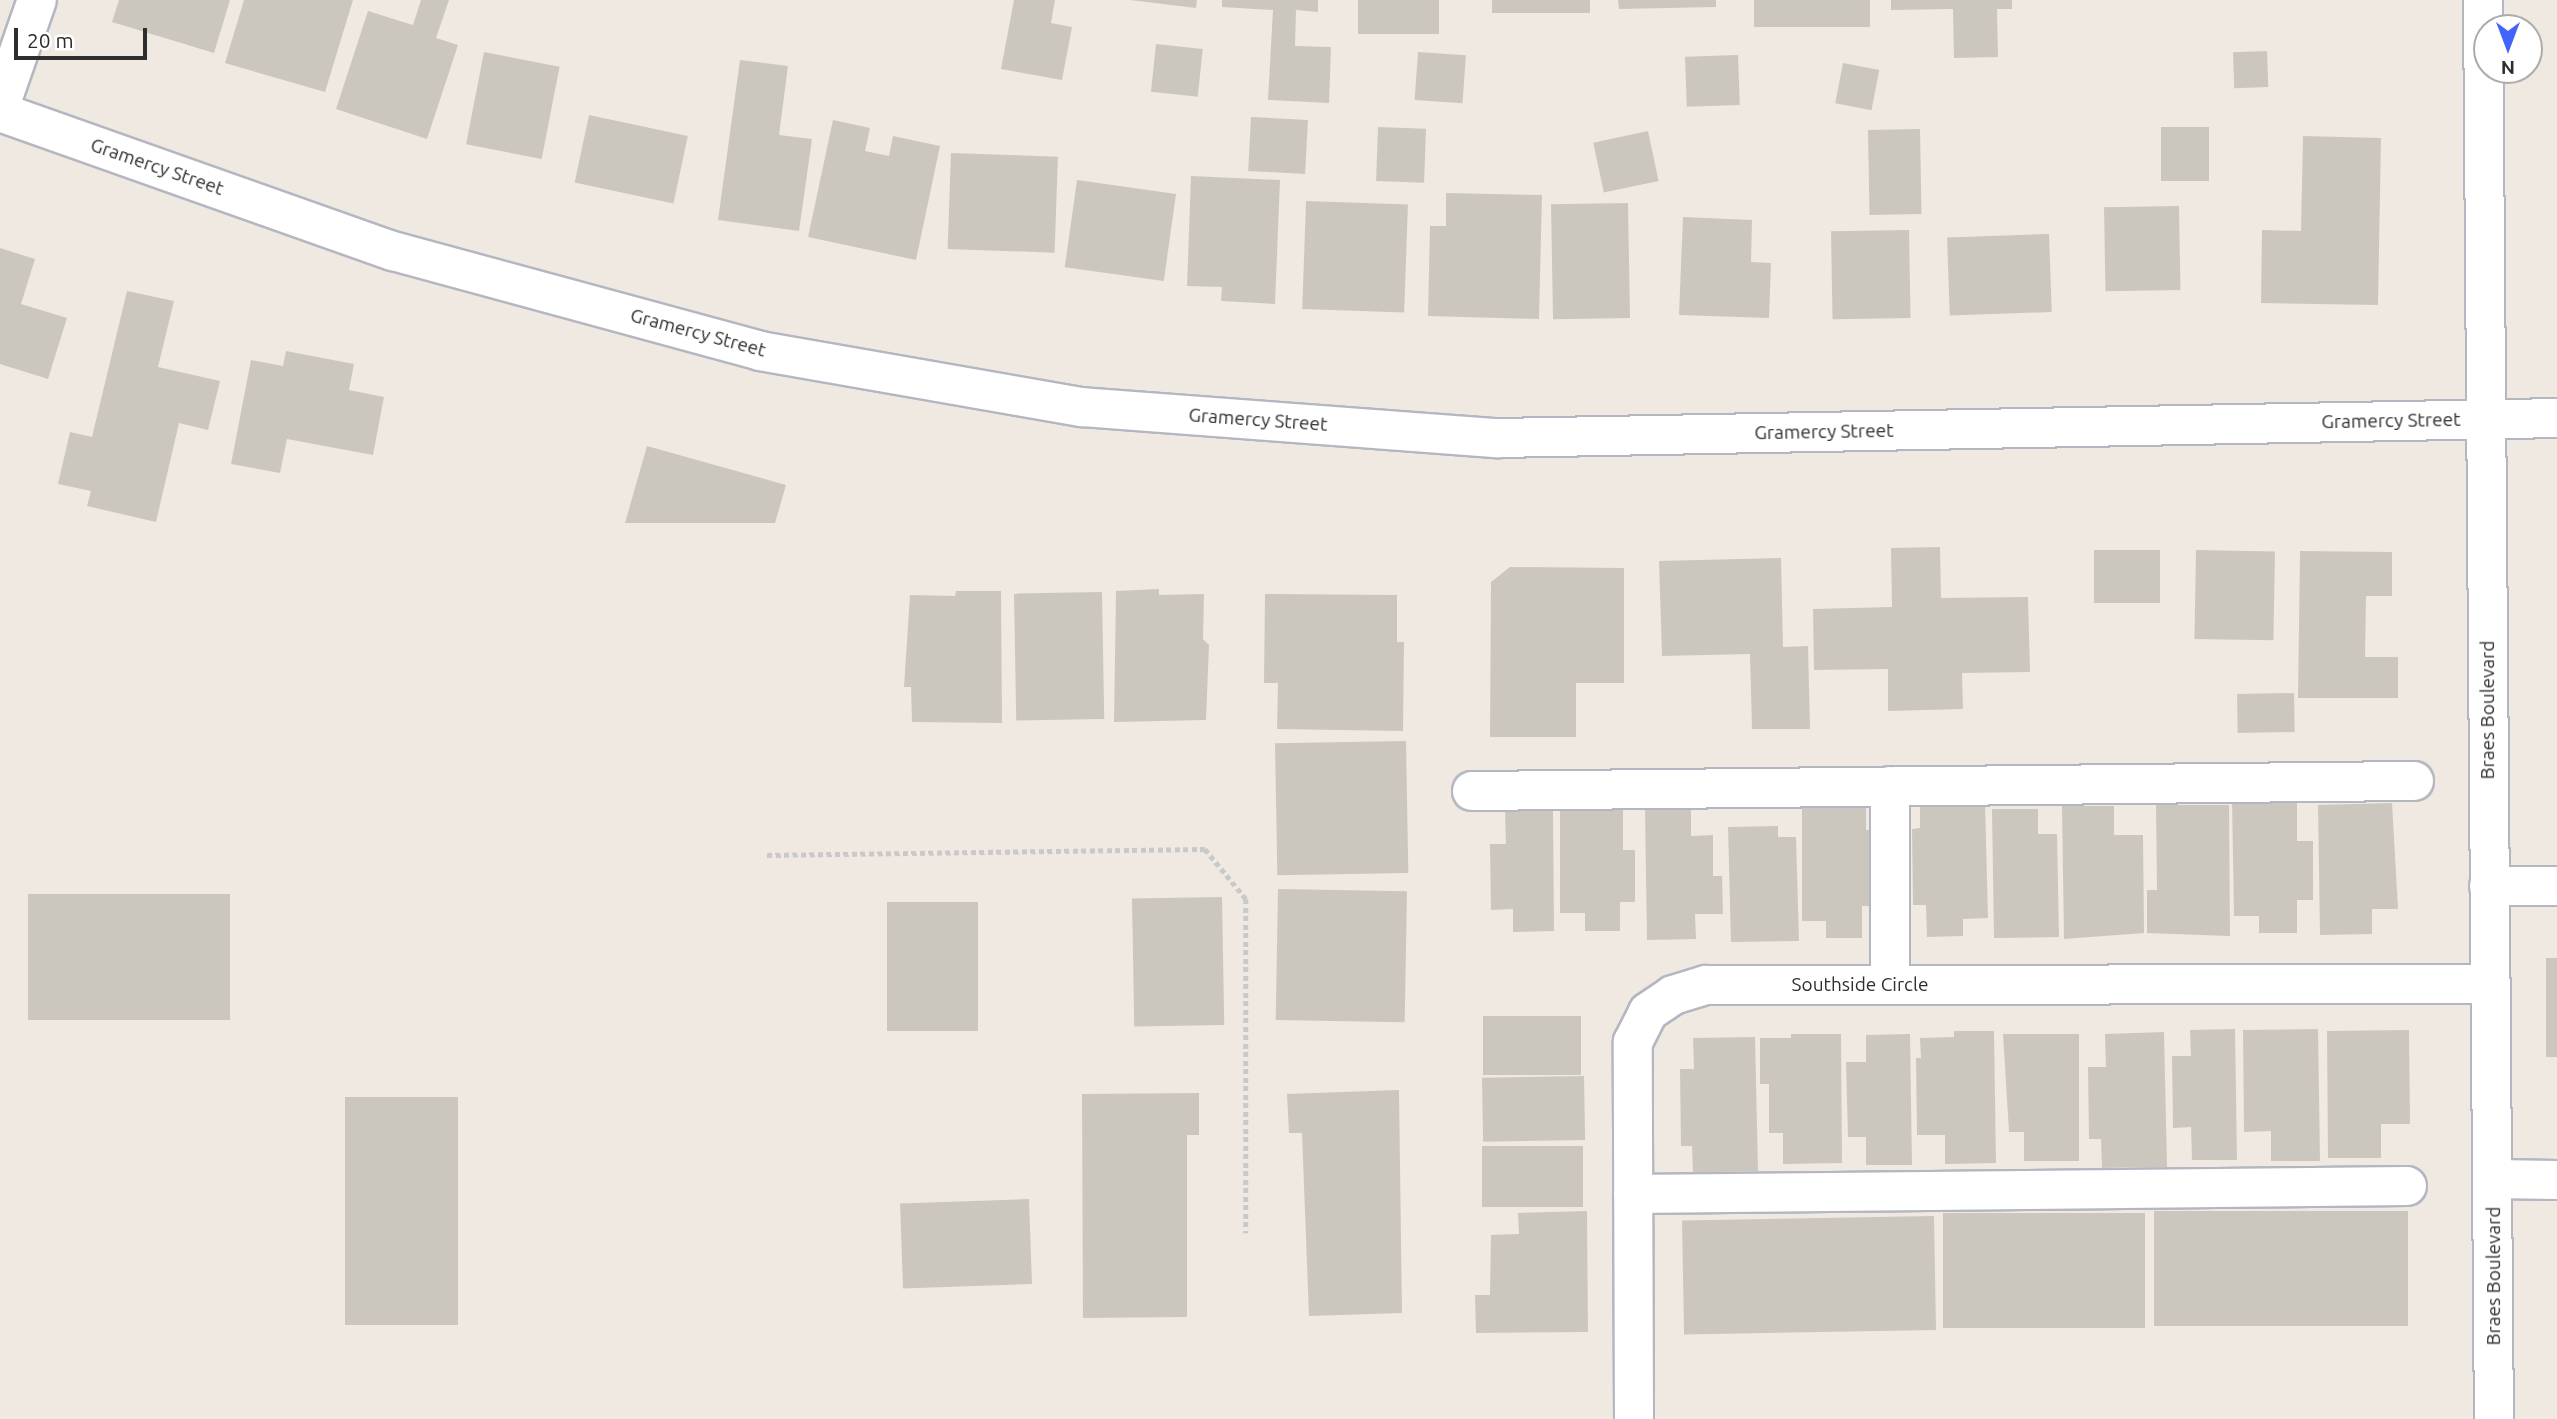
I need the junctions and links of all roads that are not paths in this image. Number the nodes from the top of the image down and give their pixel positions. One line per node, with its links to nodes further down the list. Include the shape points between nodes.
1 (37, 0): 3 (street)
2 (2483, 0): 6 (street, Braes Boulevard)
3 (0, 106)
4 (0, 112): 6 (street, Gramercy Street, via 393,251 760,351 1082,407 1498,438)
5 (2557, 418): 6 (street, Gramercy Street)
6 (2489, 419): 10 (street, Braes Boulevard)
7 (2414, 781): 8 (street)
8 (1890, 786): 9 (street); 13 (street)
9 (1472, 790)
10 (2489, 886): 11 (street); 12 (street, Braes Boulevard)
11 (2557, 886)
12 (2490, 984): 13 (street, Southside Circle); 14 (street, Braes Boulevard)
13 (1890, 985): 17 (street, Southside Circle, via 1706,985 1673,995 1648,1012 1633,1042)
14 (2494, 1180): 15 (street); 19 (street, Braes Boulevard)
15 (2557, 1180)
16 (2407, 1186): 17 (street)
17 (1633, 1194): 18 (street, Southside Circle)
18 (1634, 1419)
19 (2494, 1419)

